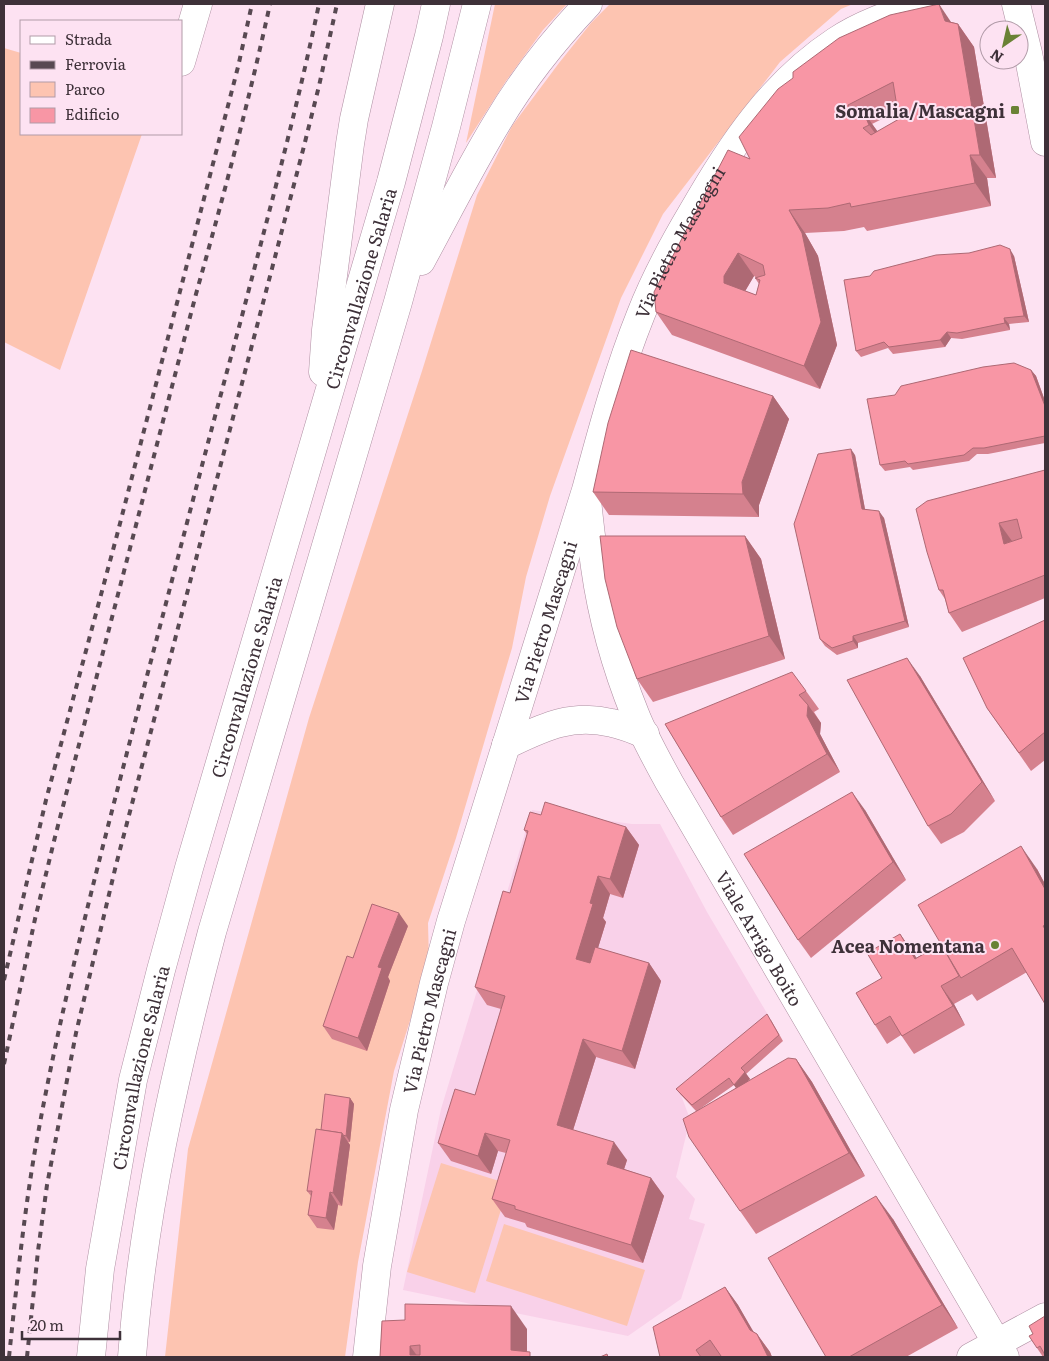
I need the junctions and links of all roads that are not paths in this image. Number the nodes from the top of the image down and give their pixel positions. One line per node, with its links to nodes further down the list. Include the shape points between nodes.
1 (198, 4): 8 (main road)
2 (380, 4): 11 (main road, via 350,144 326,330)
3 (436, 4): 11 (main road, Circonvallazione Salaria, via 391,182)
4 (477, 4): 10 (main road)
5 (588, 4): 10 (main road, via 559,35 498,121)
6 (922, 4): 12 (main road, Via Pietro Mascagni, via 866,24 820,52 761,108 733,145 680,232 641,313)
7 (1016, 4): 9 (main road)
8 (182, 59)
9 (1045, 142)
10 (398, 302): 18 (main road, via 196,992 152,1199)
11 (321, 422): 17 (main road, Circonvallazione Salaria, via 189,868 136,1071 100,1269)
12 (586, 490): 13 (main road, Viale Arrigo Boito, via 595,568 606,623 631,704); 14 (main road, Via Pietro Mascagni)
13 (645, 734): 14 (main road, via 614,723 573,721 543,727); 16 (main road, Viale Arrigo Boito, via 672,788)
14 (506, 745): 19 (main road, Via Pietro Mascagni, via 451,921 414,1064 378,1256)
15 (1045, 1316): 16 (main road)
16 (1001, 1350): 20 (main road)
17 (91, 1357)
18 (132, 1357)
19 (367, 1357)
20 (971, 1357)

